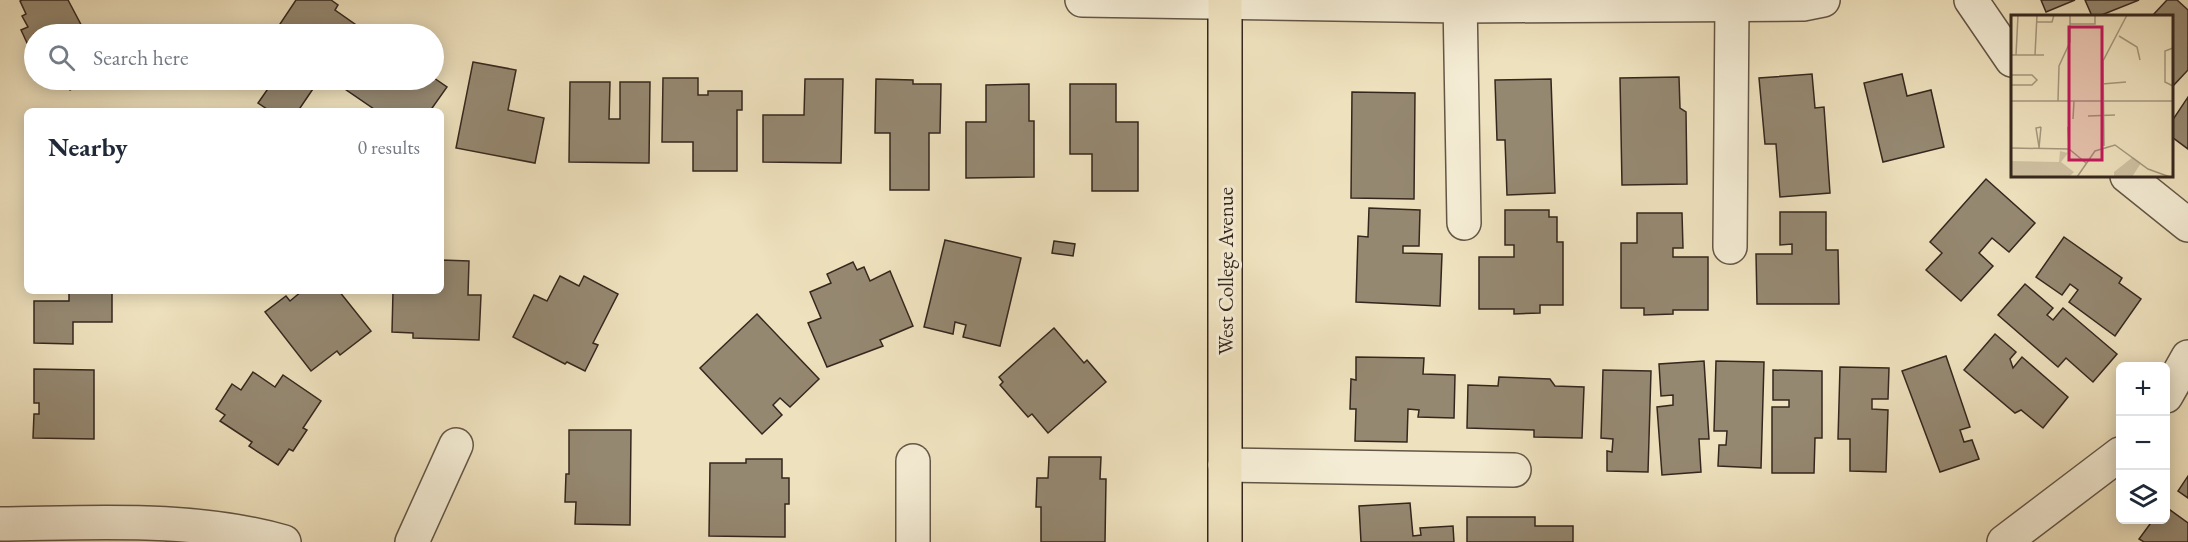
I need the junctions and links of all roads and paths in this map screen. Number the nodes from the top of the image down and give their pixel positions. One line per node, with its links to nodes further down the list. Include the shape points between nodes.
1 (1082, 0): 4 (street)
2 (1823, 0): 6 (street, via 1803,4)
3 (1971, 0): 7 (street)
4 (1225, 2): 5 (street); 17 (main road, West College Avenue)
5 (1461, 3): 6 (street); 9 (street)
6 (1732, 4): 11 (street)
7 (2011, 57)
8 (2128, 177): 10 (street)
9 (1464, 223)
10 (2188, 225)
11 (1730, 247)
12 (2188, 357): 13 (street)
13 (2170, 389)
14 (456, 445): 21 (street)
15 (2116, 458): 24 (street)
16 (914, 461): 22 (street)
17 (1225, 465): 18 (street); 23 (main road, West College Avenue)
18 (1514, 470)
19 (0, 524): 20 (street, via 156,523 245,531)
20 (284, 542)
21 (412, 542)
22 (913, 542)
23 (1225, 542)
24 (2004, 542)

